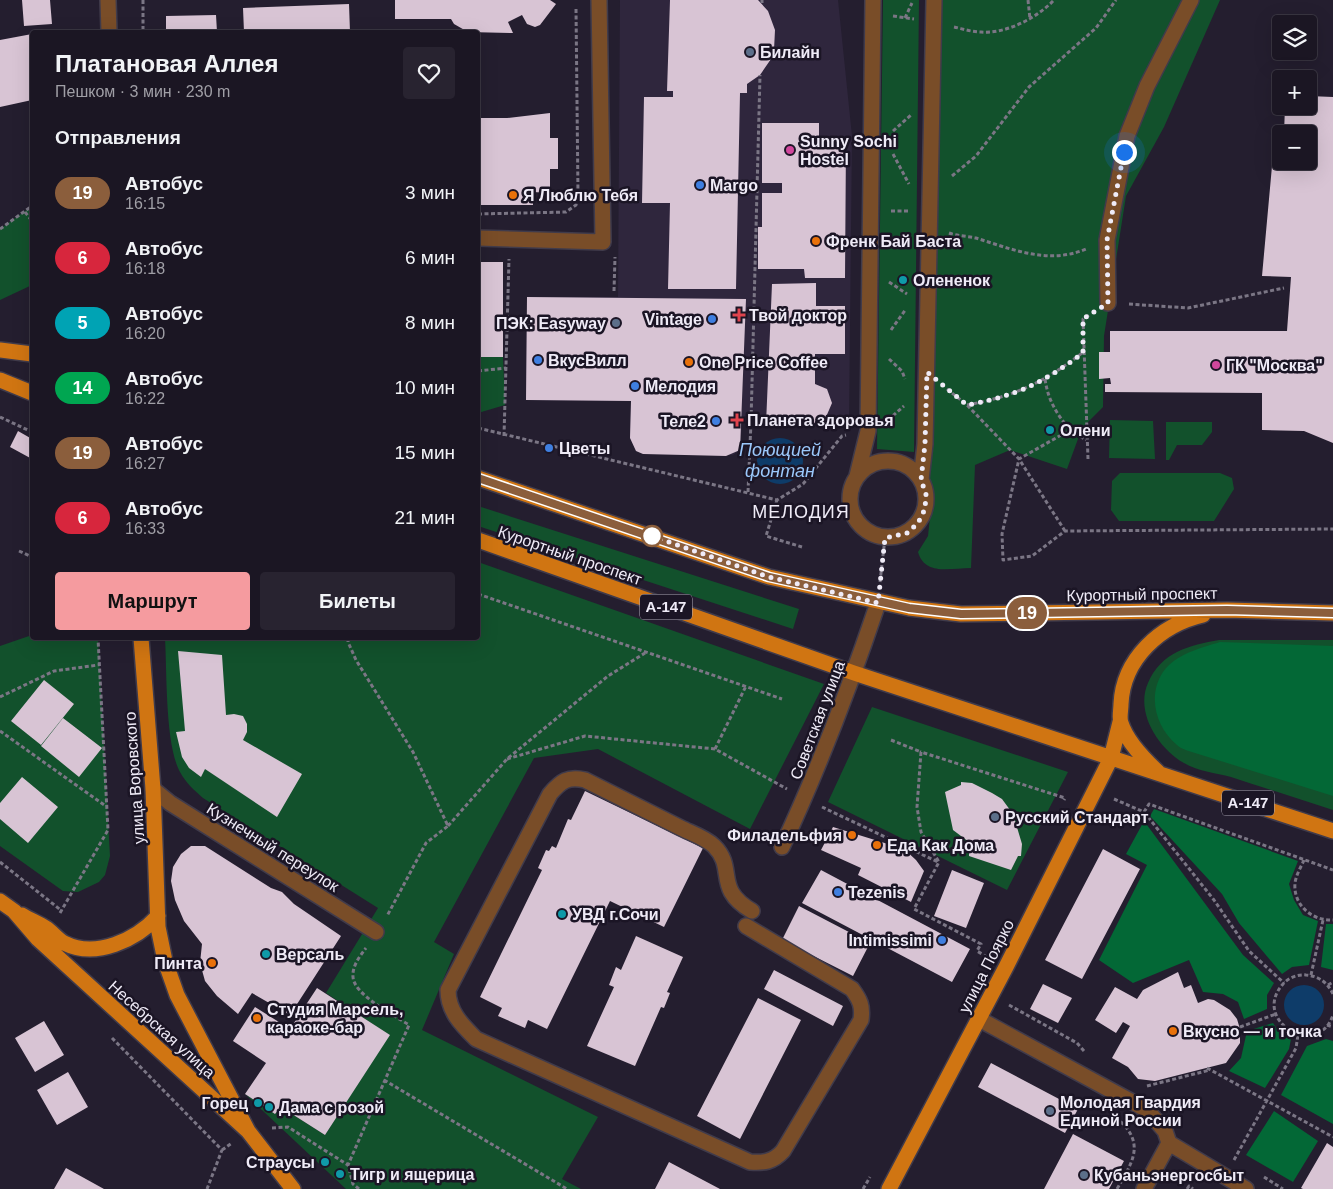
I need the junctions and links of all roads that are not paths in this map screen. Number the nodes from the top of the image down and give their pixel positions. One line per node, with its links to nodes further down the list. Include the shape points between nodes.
1 (108, 0): 6 (street)
2 (599, 0): 7 (street, via 603,242)
3 (934, 0): 15 (street, via 927,372)
4 (1191, 0): 8 (street, via 1147,86 1127,136 1107,240)
5 (873, 6): 13 (street, via 868,431)
6 (109, 30)
7 (480, 238)
8 (1108, 303)
9 (0, 350): 10 (main road)
10 (30, 354)
11 (0, 380): 12 (main road)
12 (30, 392)
13 (857, 476): 15 (street, via 868,466 890,461 911,468); 15 (street, via 849,497 851,512 864,530 885,538 907,533 922,516 926,494)
14 (480, 479): 17 (main road, Курортный проспект, via 769,577)
15 (921, 480)
16 (480, 541): 21 (main road, Курортный проспект / А-147)
17 (878, 603): 18 (main road, Курортный проспект, via 961,614); 21 (street, Советская улица)
18 (1227, 610): 19 (main road, Курортный проспект); 22 (main road, Курортный проспект, via 1194,617 1176,625 1142,650 1124,681)
19 (1333, 613)
20 (141, 640): 25 (main road, улица Воровского)
21 (854, 674): 23 (main road, Курортный проспект / А-147); 27 (street, Советская улица, via 805,799)
22 (1120, 722): 23 (main road, улица Поярко); 24 (main road, Курортный проспект / А-147, via 1131,743)
23 (1111, 758): 24 (main road, Курортный проспект / А-147); 34 (main road, улица Поярко)
24 (1163, 776): 26 (main road, Курортный проспект / А-147)
25 (153, 789): 31 (main road, улица Воровского); 33 (street, Кузнечный переулок, via 170,803)
26 (1333, 831)
27 (782, 847)
28 (0, 901): 29 (main road, Несебрская улица)
29 (14, 911): 31 (main road, via 47,929 62,942 76,948 93,949 129,939); 35 (main road, Несебрская улица, via 38,939)
30 (752, 911): 32 (street, via 738,903 731,893 725,865 713,844 574,777 564,780 550,794 448,990 448,1002 463,1026 476,1039 750,1162 775,1160 861,1020 862,1009 860,999 852,989)
31 (158, 916): 35 (main road, улица Воровского, via 165,961 177,995)
32 (746, 926)
33 (376, 932)
34 (979, 1019): 36 (street, via 1148,1110 1165,1131); 38 (main road, улица Поярко)
35 (248, 1131): 37 (main road, Несебрская улица)
36 (1169, 1143): 39 (street); 40 (street)
37 (293, 1189)
38 (889, 1189)
39 (1144, 1189)
40 (1246, 1189)

